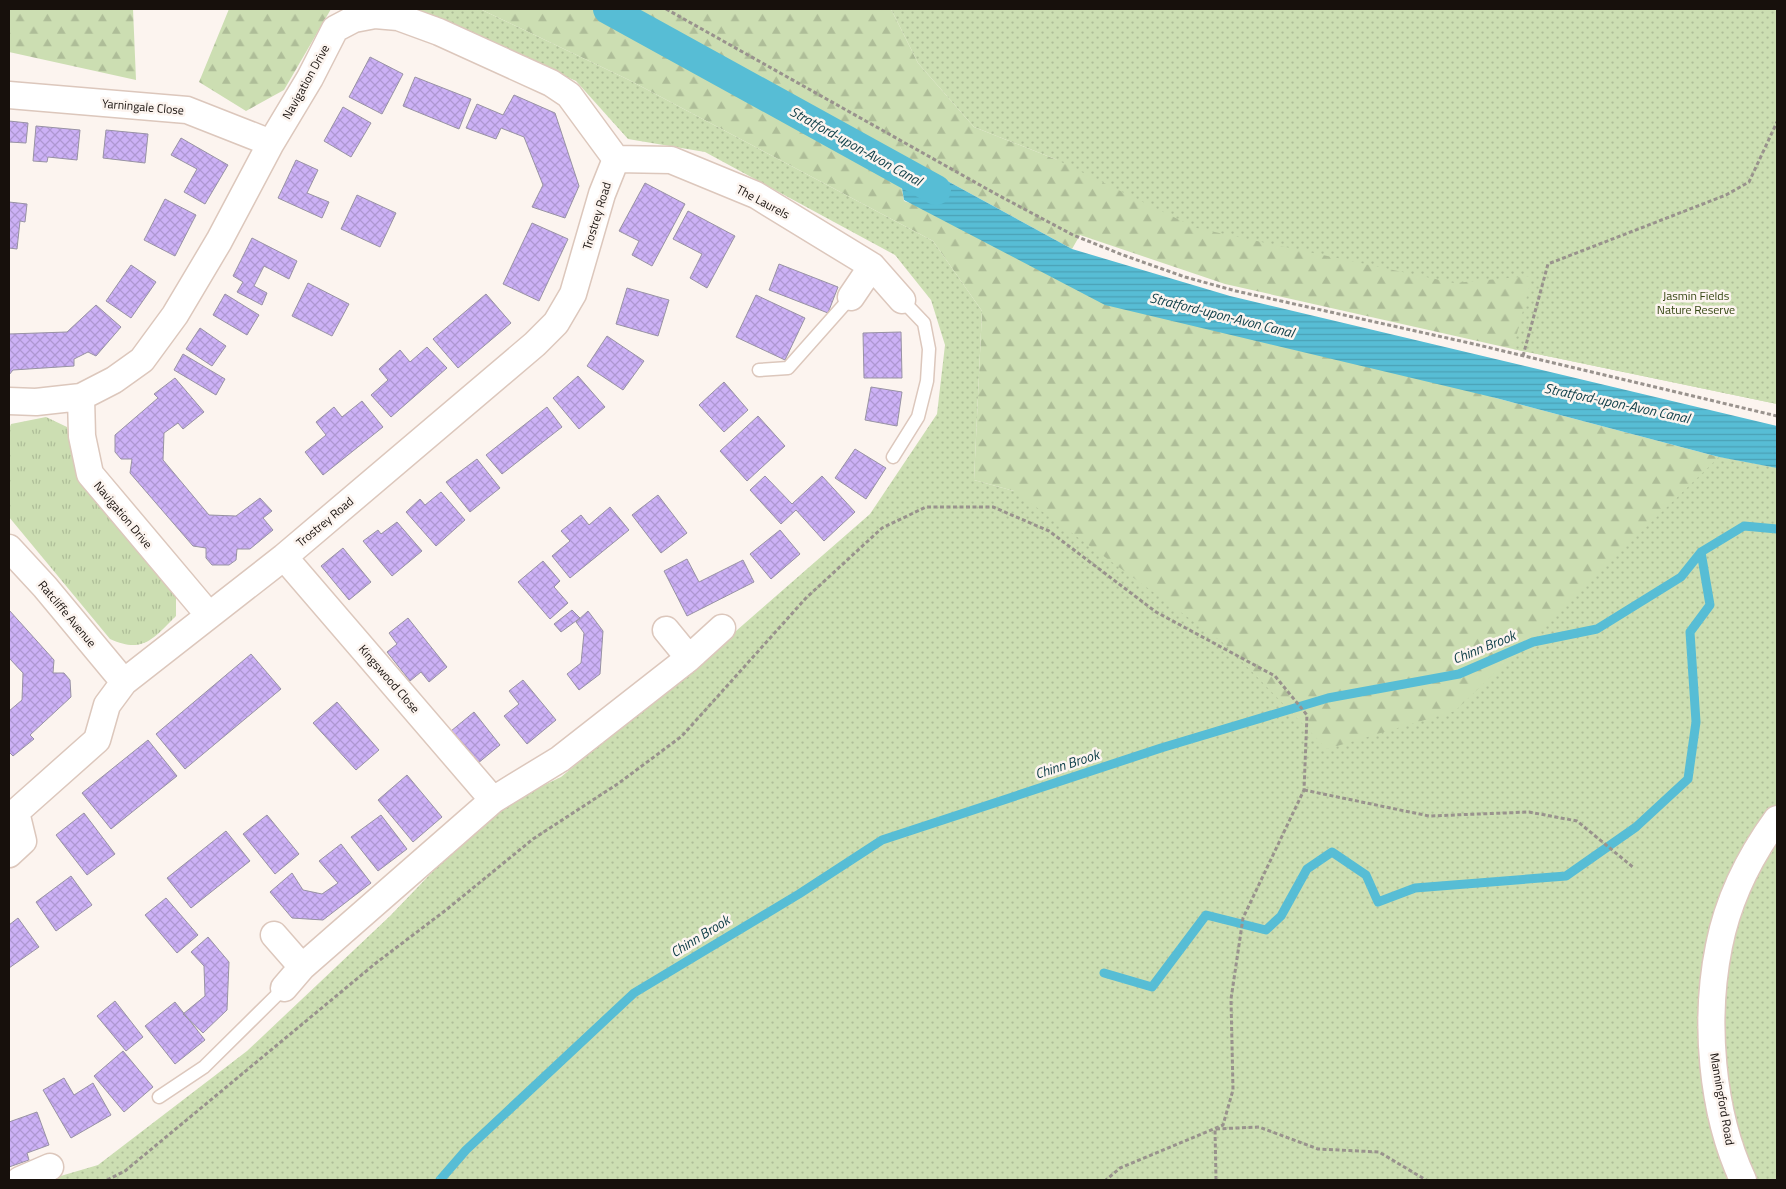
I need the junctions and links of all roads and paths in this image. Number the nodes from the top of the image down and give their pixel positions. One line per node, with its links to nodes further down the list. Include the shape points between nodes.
1 (666, 9): 9 (path, via 1073,235 1211,284)
2 (9, 95): 4 (street, Yarningale Close, via 187,110)
3 (1777, 122): 9 (path, via 1749,182 1726,195 1548,264)
4 (271, 143): 5 (street, Navigation Drive, via 335,29 354,19 375,15 398,18 439,32 551,84 569,95); 11 (street, Navigation Drive, via 180,307 142,360 114,380)
5 (616, 159): 6 (street, The Laurels, via 671,160 756,195); 16 (street, Trostrey Road, via 602,194 573,294 556,323)
6 (872, 266): 7 (street); 8 (street, The Laurels)
7 (851, 297): 10 (lane, via 788,368)
8 (902, 300): 14 (lane, via 924,323 929,348 927,380 918,417)
9 (1523, 356): 13 (path)
10 (759, 370)
11 (81, 397): 12 (street, Navigation Drive); 17 (street, Navigation Drive, via 82,436 90,474)
12 (9, 401)
13 (1777, 416)
14 (893, 457)
15 (9, 548): 21 (street, Ratcliffe Avenue)
16 (284, 557): 17 (street, Trostrey Road); 23 (street, Kingswood Close)
17 (208, 614): 21 (street, Trostrey Road)
18 (722, 628): 20 (street)
19 (666, 630): 20 (street)
20 (689, 658): 23 (street, via 560,759)
21 (124, 682): 25 (street, Trostrey Road, via 107,705 97,740 16,812 23,841)
22 (1304, 790): 26 (path, via 1429,816 1529,812 1577,821); 31 (path, via 1243,918 1231,1000 1234,1090 1223,1125); 34 (path, via 1307,715 1275,676 1156,612 1049,530 993,507 926,507 882,528 806,598 682,736 619,784 533,839 376,963 125,1171)
23 (493, 800): 28 (street)
24 (1777, 819): 38 (street, Manningford Road, via 1760,842 1733,897 1719,946 1713,998 1713,1048 1718,1093 1732,1156)
25 (9, 854)
26 (1634, 868)
27 (274, 935): 28 (street)
28 (302, 968): 29 (street)
29 (284, 988): 30 (lane, via 204,1068)
30 (159, 1097)
31 (1215, 1129): 35 (path, via 1120,1168); 36 (path); 37 (path, via 1259,1127 1318,1150 1380,1152)
32 (50, 1167): 33 (street)
33 (20, 1180)
34 (107, 1180)
35 (1106, 1180)
36 (1216, 1180)
37 (1426, 1180)
38 (1743, 1180)

